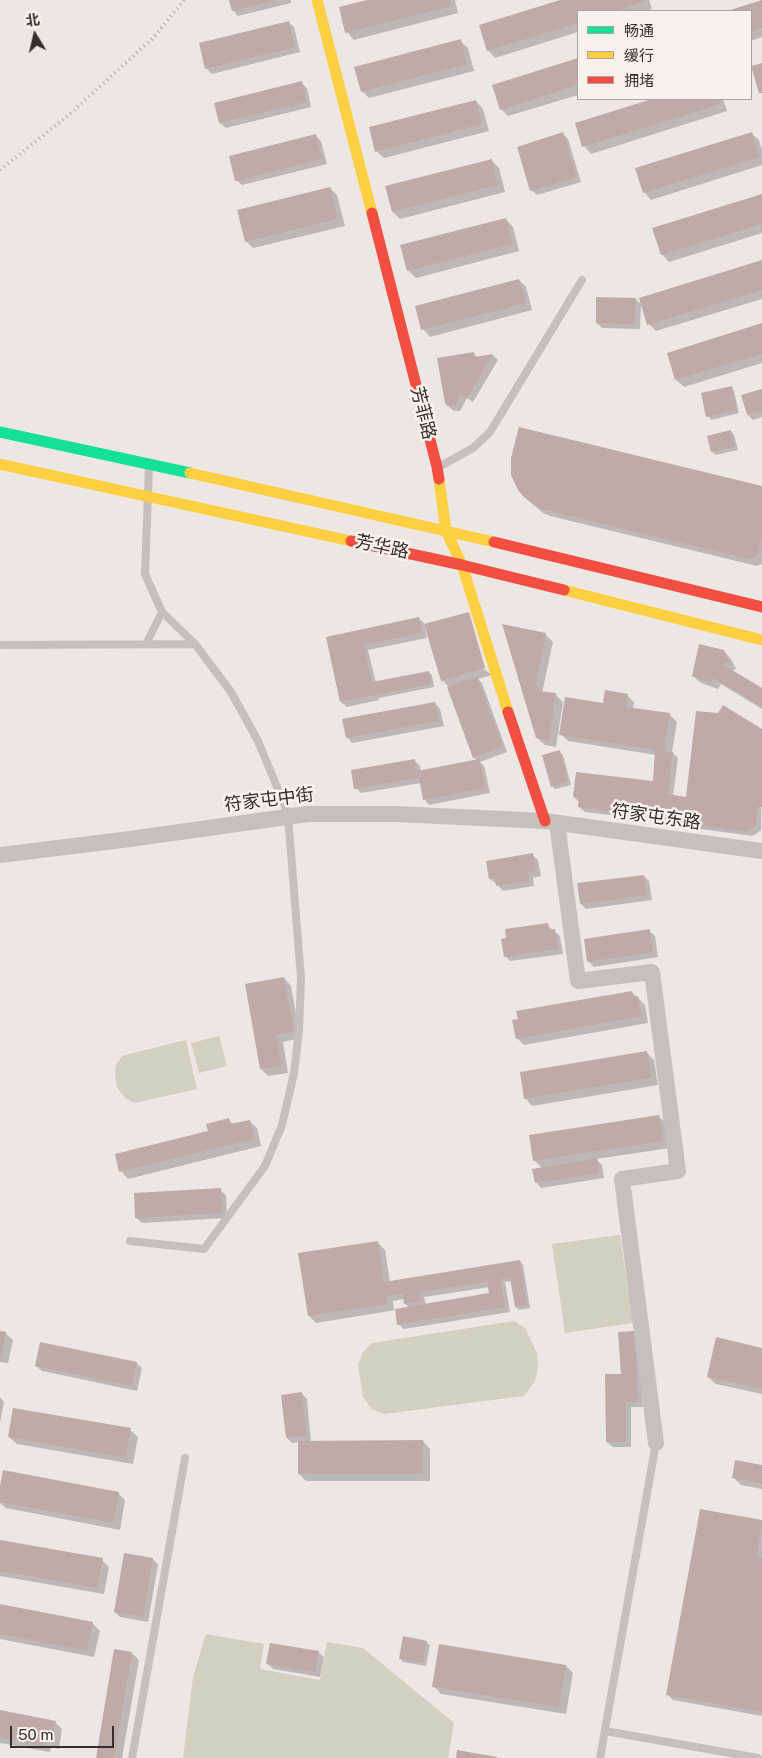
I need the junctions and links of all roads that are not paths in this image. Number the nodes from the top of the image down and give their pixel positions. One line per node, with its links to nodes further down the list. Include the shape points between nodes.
1 (317, 0): 6 (main road, 芳菲路)
2 (582, 280): 6 (lane, via 490,432 473,448)
3 (0, 432): 5 (main road, 芳华路)
4 (0, 464): 7 (main road, 芳华路)
5 (150, 464): 7 (lane); 8 (main road, 芳华路)
6 (437, 467): 8 (main road, 芳菲路)
7 (148, 496): 9 (main road, 芳华路); 11 (lane, via 144,574)
8 (446, 531): 9 (main road, 芳菲路); 10 (main road, 芳华路)
9 (462, 564): 12 (main road, 芳华路); 17 (main road, 芳菲路, via 514,731)
10 (762, 607)
11 (162, 612): 13 (lane); 14 (lane)
12 (762, 640)
13 (146, 644): 14 (lane); 15 (lane)
14 (195, 644): 16 (lane, via 231,692 258,741)
15 (0, 645)
16 (288, 816): 17 (street, 符家屯中街, via 396,814); 19 (street, 符家屯中街); 20 (lane, via 301,978 294,1073 282,1125 265,1166 204,1249)
17 (551, 822): 18 (street, 符家屯东路); 21 (street, via 578,981 652,972 678,1171 622,1178)
18 (762, 852)
19 (0, 855)
20 (130, 1241)
21 (656, 1443): 23 (lane)
22 (184, 1458): 24 (lane)
23 (605, 1731): 25 (lane); 26 (lane)
24 (132, 1758)
25 (600, 1758)
26 (758, 1758)

